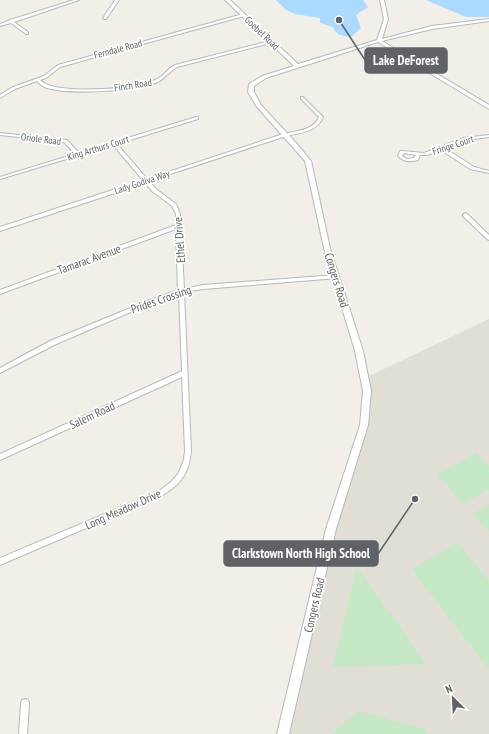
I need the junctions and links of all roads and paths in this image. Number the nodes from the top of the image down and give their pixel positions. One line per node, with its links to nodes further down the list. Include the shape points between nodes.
1 (77, 0): 8 (street)
2 (117, 0): 6 (street)
3 (227, 0): 5 (street, Goebel Road)
4 (382, 0): 11 (street, via 386,19)
5 (243, 15): 12 (street, Goebel Road); 14 (street, Ferndale Road, via 59,66)
6 (105, 18)
7 (489, 20): 11 (street, Congers Road, via 436,27)
8 (11, 21): 9 (street); 10 (street)
9 (0, 25)
10 (27, 33)
11 (379, 41): 13 (street, Congers Road); 17 (street)
12 (270, 42): 13 (street, Goebel Road); 14 (street, Finch Road, via 176,66 166,71 156,82 133,86 96,89 56,88)
13 (297, 66): 20 (street, Congers Road, via 258,79 250,88 253,99)
14 (38, 80): 15 (street, Ferndale Road, via 14,88)
15 (0, 97)
16 (302, 98): 20 (street, Lady Godiva Way, via 321,116 320,120 310,128)
17 (489, 107)
18 (197, 118): 22 (street, King Arthurs Court)
19 (0, 134): 24 (street, Oriole Road, via 65,141)
20 (285, 135): 28 (street, Lady Godiva Way); 33 (street, Congers Road, via 308,161)
21 (489, 136): 23 (street, Fringe Court, via 473,137)
22 (114, 143): 24 (street, King Arthurs Court); 28 (street, Ethel Drive)
23 (442, 148): 25 (street, Fringe Court); 26 (street, via 472,168)
24 (78, 154): 27 (street, King Arthurs Court)
25 (418, 155)
26 (489, 172)
27 (0, 178)
28 (146, 181): 30 (street, Ethel Drive, via 174,205); 31 (street, Lady Godiva Way)
29 (465, 216): 32 (street)
30 (179, 226): 34 (street, Ethel Drive); 35 (street, Tamarac Avenue)
31 (0, 229)
32 (489, 238)
33 (336, 277): 34 (street, Prides Crossing, via 202,286); 42 (street, Congers Road, via 363,366 367,391 366,409 361,437 331,529)
34 (181, 290): 36 (street, Prides Crossing, via 52,343); 37 (street, Long Meadow Drive)
35 (0, 292)
36 (0, 372)
37 (184, 373): 38 (street, Salem Road); 39 (street, Long Meadow Drive, via 188,451 182,474 174,485 161,493)
38 (0, 457)
39 (0, 562)
40 (25, 703): 41 (street)
41 (23, 734)
42 (283, 734)

